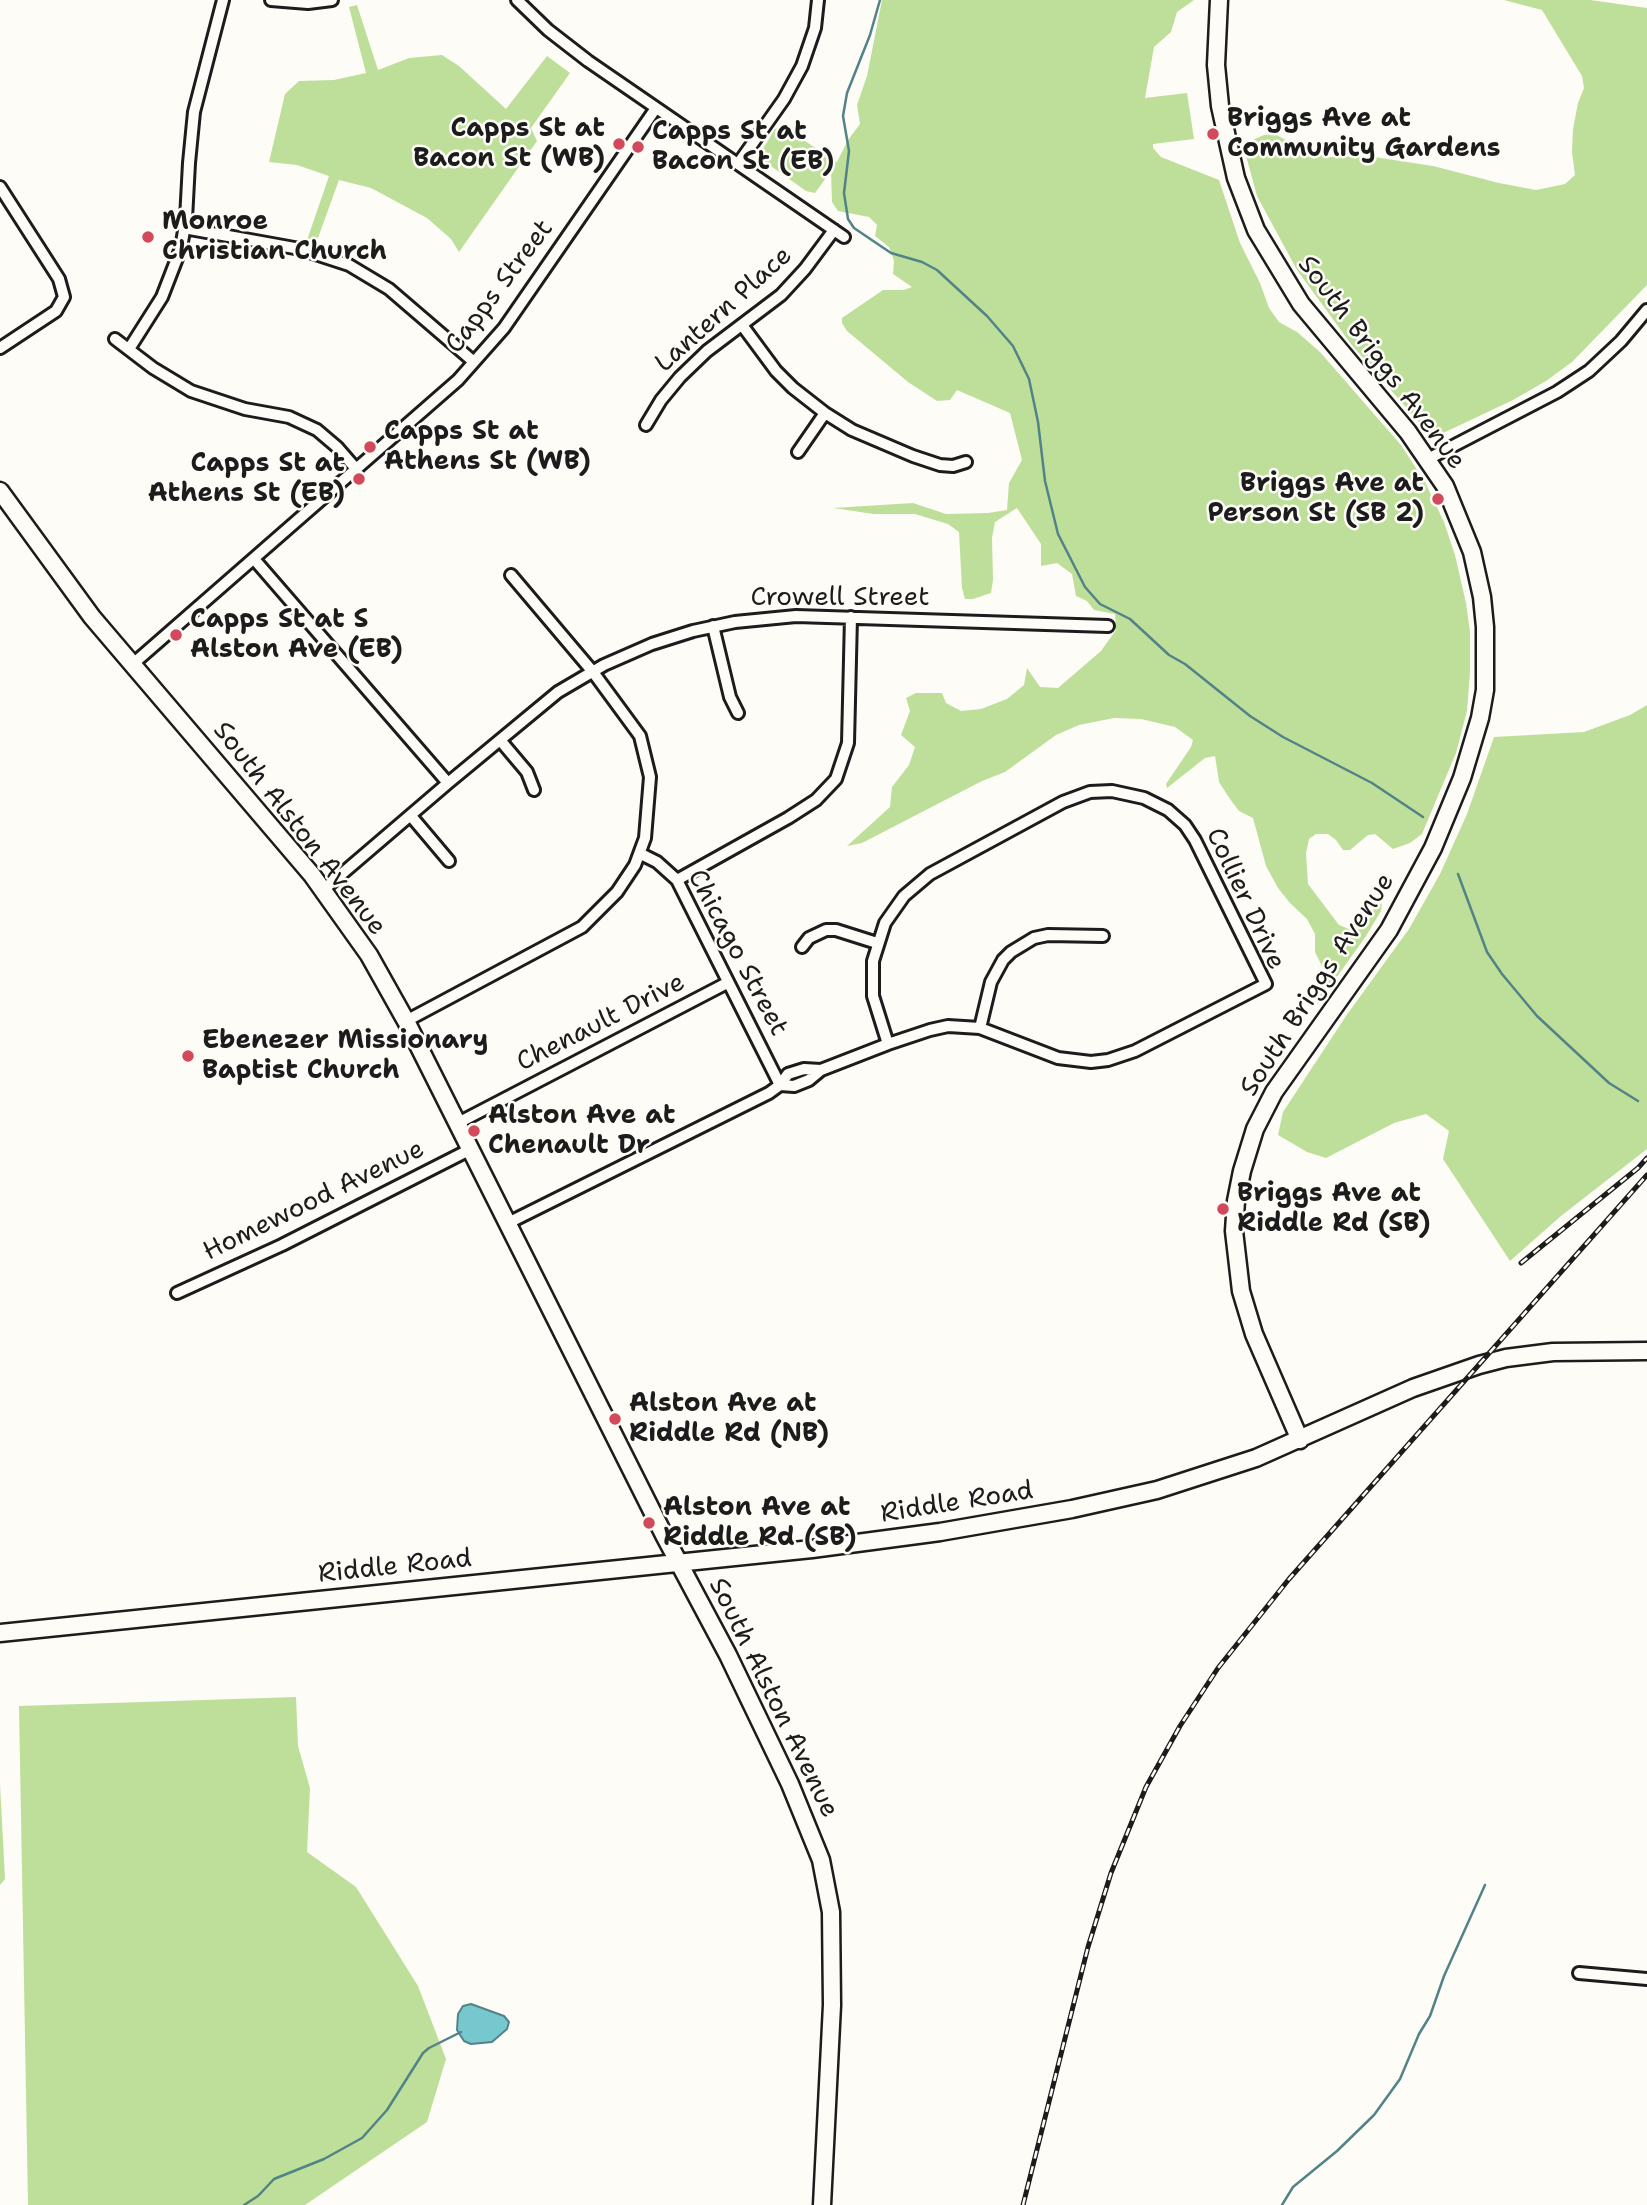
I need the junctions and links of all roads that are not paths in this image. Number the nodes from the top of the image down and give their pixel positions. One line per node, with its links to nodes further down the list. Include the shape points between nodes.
1 (222, 0): 10 (street, via 194,112)
2 (271, 0): 3 (street)
3 (332, 0)
4 (517, 0): 7 (street, via 548,30)
5 (818, 0): 8 (street, via 815,29 802,66)
6 (1219, 0): 22 (street, South Briggs Avenue, via 1216,65 1222,116 1236,178 1256,230 1301,304)
7 (656, 108): 8 (street); 18 (street, Capps Street, via 504,328)
8 (738, 164): 11 (street)
9 (0, 187): 16 (street, via 59,279 64,296 56,311)
10 (184, 228): 17 (street, via 162,297); 18 (street, via 300,249 349,265 389,289)
11 (834, 230): 12 (street); 14 (street, Lantern Place, via 789,286)
12 (844, 237)
13 (1647, 310): 22 (street, via 1589,370)
14 (742, 326): 19 (street, via 776,371); 20 (street, Lantern Place, via 680,377)
15 (115, 339): 17 (street)
16 (0, 348)
17 (129, 349): 24 (street, via 200,395 307,424)
18 (474, 362): 24 (street, Capps Street)
19 (825, 413): 21 (street); 23 (street, via 913,456 940,465)
20 (646, 425)
21 (798, 452)
22 (1428, 459): 55 (street, South Briggs Avenue, via 1467,535 1482,597 1486,673 1475,737 1433,848 1401,911 1264,1110 1247,1153 1236,1201 1236,1259 1245,1306)
23 (966, 462)
24 (357, 470): 26 (street, Capps Street)
25 (0, 491): 31 (street, South Alston Avenue, via 73,592)
26 (254, 559): 31 (street, Capps Street); 35 (street)
27 (511, 575): 32 (street)
28 (851, 617): 29 (street, Crowell Street, via 767,618); 30 (street, Crowell Street); 40 (street, via 849,734 836,779 816,800 788,818)
29 (713, 626): 32 (street, Crowell Street, via 652,644); 33 (street)
30 (1108, 626)
31 (134, 663): 41 (street, South Alston Avenue)
32 (593, 672): 34 (street, Crowell Street, via 558,692); 38 (street, via 644,747 650,777)
33 (738, 713)
34 (500, 740): 35 (street, Crowell Street); 36 (street, via 527,772)
35 (447, 783): 37 (street, Crowell Street)
36 (534, 790)
37 (411, 816): 39 (street); 41 (street, Crowell Street)
38 (641, 854): 40 (street, Chicago Street); 46 (street, via 617,892 582,928)
39 (449, 862)
40 (677, 880): 45 (street, Chicago Street)
41 (323, 890): 46 (street, South Alston Avenue, via 369,955)
42 (1103, 936): 47 (street, via 1048,935 1011,951 991,982)
43 (877, 943): 44 (street, via 826,930); 47 (street, Collier Drive, via 894,908 930,874 1071,799 1112,791 1152,801 1185,825 1266,984 1135,1051 1108,1060 1058,1058); 48 (street, Collier Drive, via 873,996)
44 (802, 947)
45 (727, 983): 49 (street, Chicago Street); 50 (street, Chenault Drive)
46 (406, 1021): 50 (street, South Alston Avenue)
47 (980, 1028): 48 (street, Collier Drive, via 939,1027)
48 (888, 1044): 49 (street, Collier Drive, via 821,1070 794,1086)
49 (780, 1085): 52 (street, Collier Drive)
50 (458, 1123): 51 (street, South Alston Avenue)
51 (471, 1149): 52 (street, South Alston Avenue); 53 (street, Homewood Avenue)
52 (508, 1223): 56 (street, South Alston Avenue)
53 (177, 1293)
54 (1647, 1351): 55 (street, Riddle Road, via 1553,1352 1506,1358 1413,1388)
55 (1300, 1440): 56 (street, Riddle Road, via 1205,1476 1073,1509 900,1537)
56 (680, 1563): 57 (street, Riddle Road); 60 (street, South Alston Avenue, via 790,1784 826,1880 832,2005)
57 (0, 1633)
58 (1578, 1973): 59 (street)
59 (1647, 1979)
60 (822, 2205)

